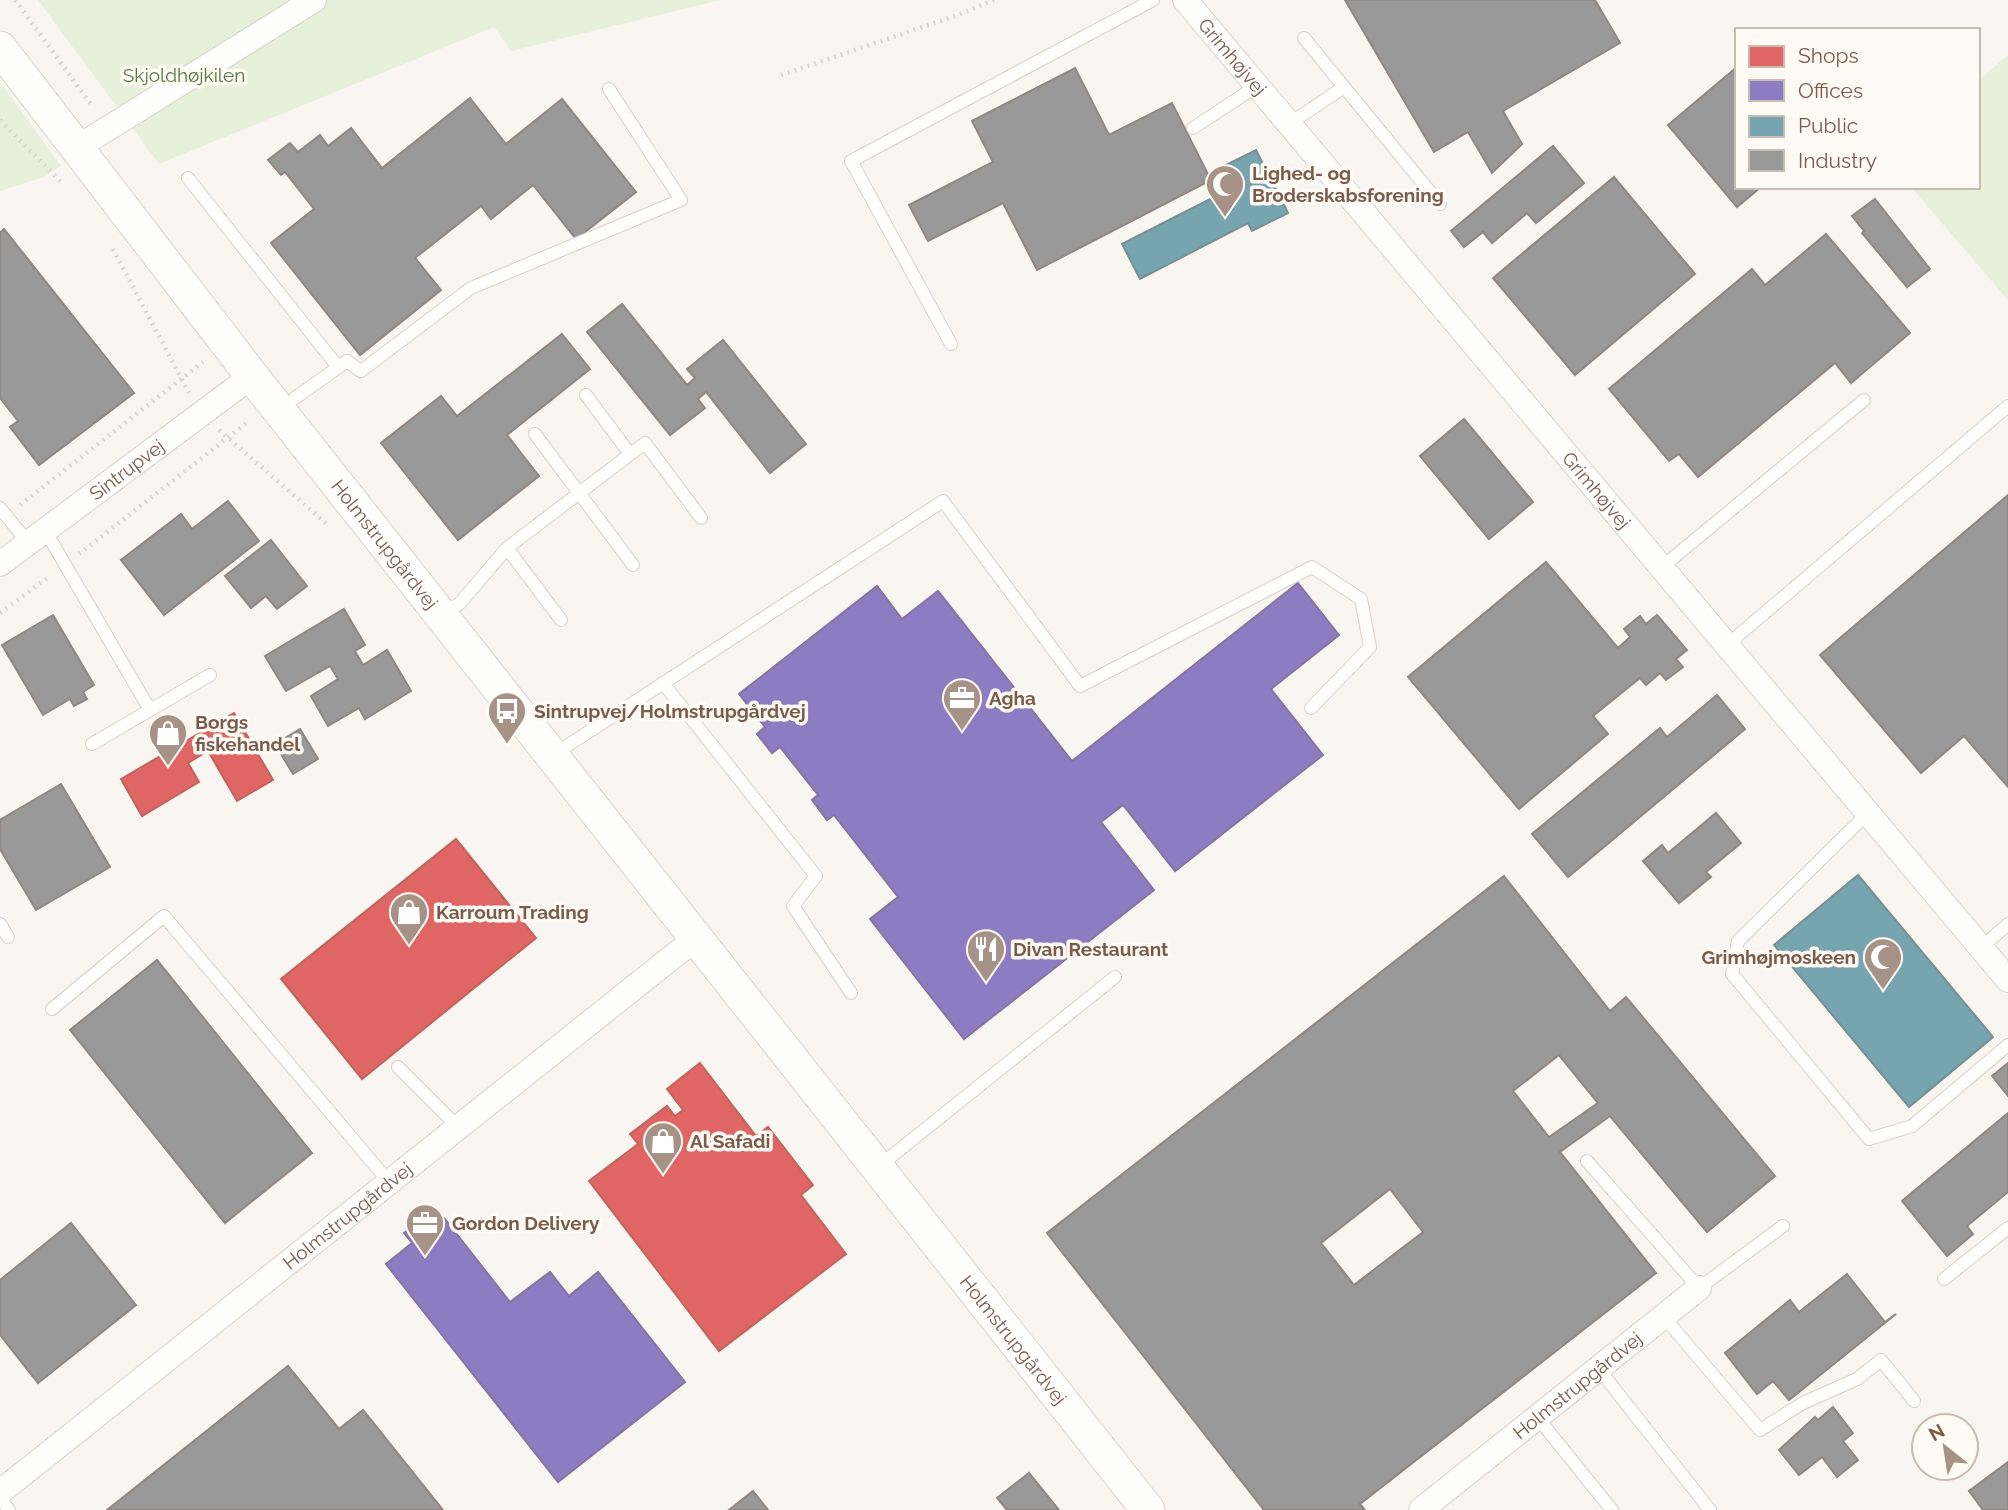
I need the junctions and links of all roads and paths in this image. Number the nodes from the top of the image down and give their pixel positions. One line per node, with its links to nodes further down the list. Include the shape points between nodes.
1 (15, 0): 14 (path)
2 (314, 0): 14 (street)
3 (994, 0): 8 (path)
4 (1153, 0): 21 (lane, via 851,161)
5 (1195, 4): 9 (street, Grimhøjvej)
6 (1304, 38): 10 (lane)
7 (0, 48): 16 (street, Holmstrupgårdvej)
8 (781, 75)
9 (1257, 86): 13 (street, Grimhøjvej); 15 (lane)
10 (1344, 88): 13 (lane); 19 (lane)
11 (609, 89): 22 (lane, via 681,200 471,288 361,371 346,361)
12 (0, 120): 18 (path)
13 (1289, 124): 42 (street, Grimhøjvej)
14 (108, 127): 16 (street)
15 (1193, 128)
16 (75, 149): 23 (street, Holmstrupgårdvej)
17 (188, 178): 22 (lane)
18 (69, 191)
19 (1440, 204)
20 (107, 238): 24 (path)
21 (951, 344)
22 (338, 367): 27 (lane)
23 (252, 376): 27 (street, Holmstrupgårdvej); 29 (street, Sintrupvej)
24 (180, 379): 29 (path); 34 (path)
25 (586, 395): 32 (lane)
26 (1864, 400): 42 (lane)
27 (287, 404): 31 (path, via 249,421); 44 (street, Holmstrupgårdvej)
28 (2008, 406): 46 (lane)
29 (201, 411): 31 (path); 37 (street, Sintrupvej)
30 (535, 434): 33 (lane)
31 (226, 438): 36 (path); 40 (path)
32 (630, 454): 33 (lane); 35 (lane, via 645,443)
33 (579, 493): 38 (lane); 41 (lane)
34 (3, 512): 37 (lane)
35 (701, 518)
36 (329, 526)
37 (37, 538): 39 (street, Sintrupvej); 40 (lane)
38 (507, 548): 44 (lane, via 460,603); 45 (lane)
39 (0, 564)
40 (65, 565): 43 (path); 50 (lane)
41 (634, 565)
42 (1662, 568): 46 (street, Grimhøjvej)
43 (0, 612)
44 (441, 615): 52 (street, Holmstrupgårdvej)
45 (561, 620)
46 (1727, 646): 53 (street, Grimhøjvej)
47 (210, 675): 50 (lane)
48 (663, 683): 49 (lane, via 943,501 1080,686 1312,566 1361,599 1370,647); 52 (lane); 61 (lane, via 816,876 793,906)
49 (1311, 708)
50 (150, 710): 51 (lane)
51 (92, 744)
52 (553, 756): 57 (street, Holmstrupgårdvej)
53 (1868, 814): 58 (street, Grimhøjvej); 63 (lane, via 1738,941 1732,974 1869,1139 1912,1126)
54 (0, 924): 56 (lane)
55 (2008, 924): 58 (lane)
56 (8, 937)
57 (695, 939): 65 (street, Holmstrupgårdvej); 67 (street, Holmstrupgårdvej)
58 (1981, 948): 60 (street, Grimhøjvej)
59 (1115, 977): 67 (lane)
60 (2008, 980)
61 (851, 993)
62 (52, 1009): 68 (lane, via 164,916)
63 (2008, 1045)
64 (398, 1066): 65 (lane)
65 (457, 1126): 68 (street, Holmstrupgårdvej)
66 (1587, 1161): 72 (lane)
67 (877, 1168): 81 (street, Holmstrupgårdvej)
68 (390, 1183): 77 (street, Holmstrupgårdvej)
69 (1783, 1226): 72 (lane, Holmstrupgårdvej)
70 (2008, 1227): 71 (lane)
71 (1944, 1279)
72 (1699, 1288): 73 (street, Holmstrupgårdvej)
73 (1663, 1316): 74 (street, Holmstrupgårdvej); 75 (lane, via 1760,1430 1803,1403 1857,1379 1881,1360)
74 (1598, 1368): 76 (street, Holmstrupgårdvej); 83 (lane)
75 (1914, 1401)
76 (1537, 1417): 79 (street, Holmstrupgårdvej); 82 (lane)
77 (0, 1492)
78 (0, 1498): 80 (lane)
79 (1427, 1508)
80 (9, 1510)
81 (1148, 1510)
82 (1612, 1510)
83 (1710, 1510)

